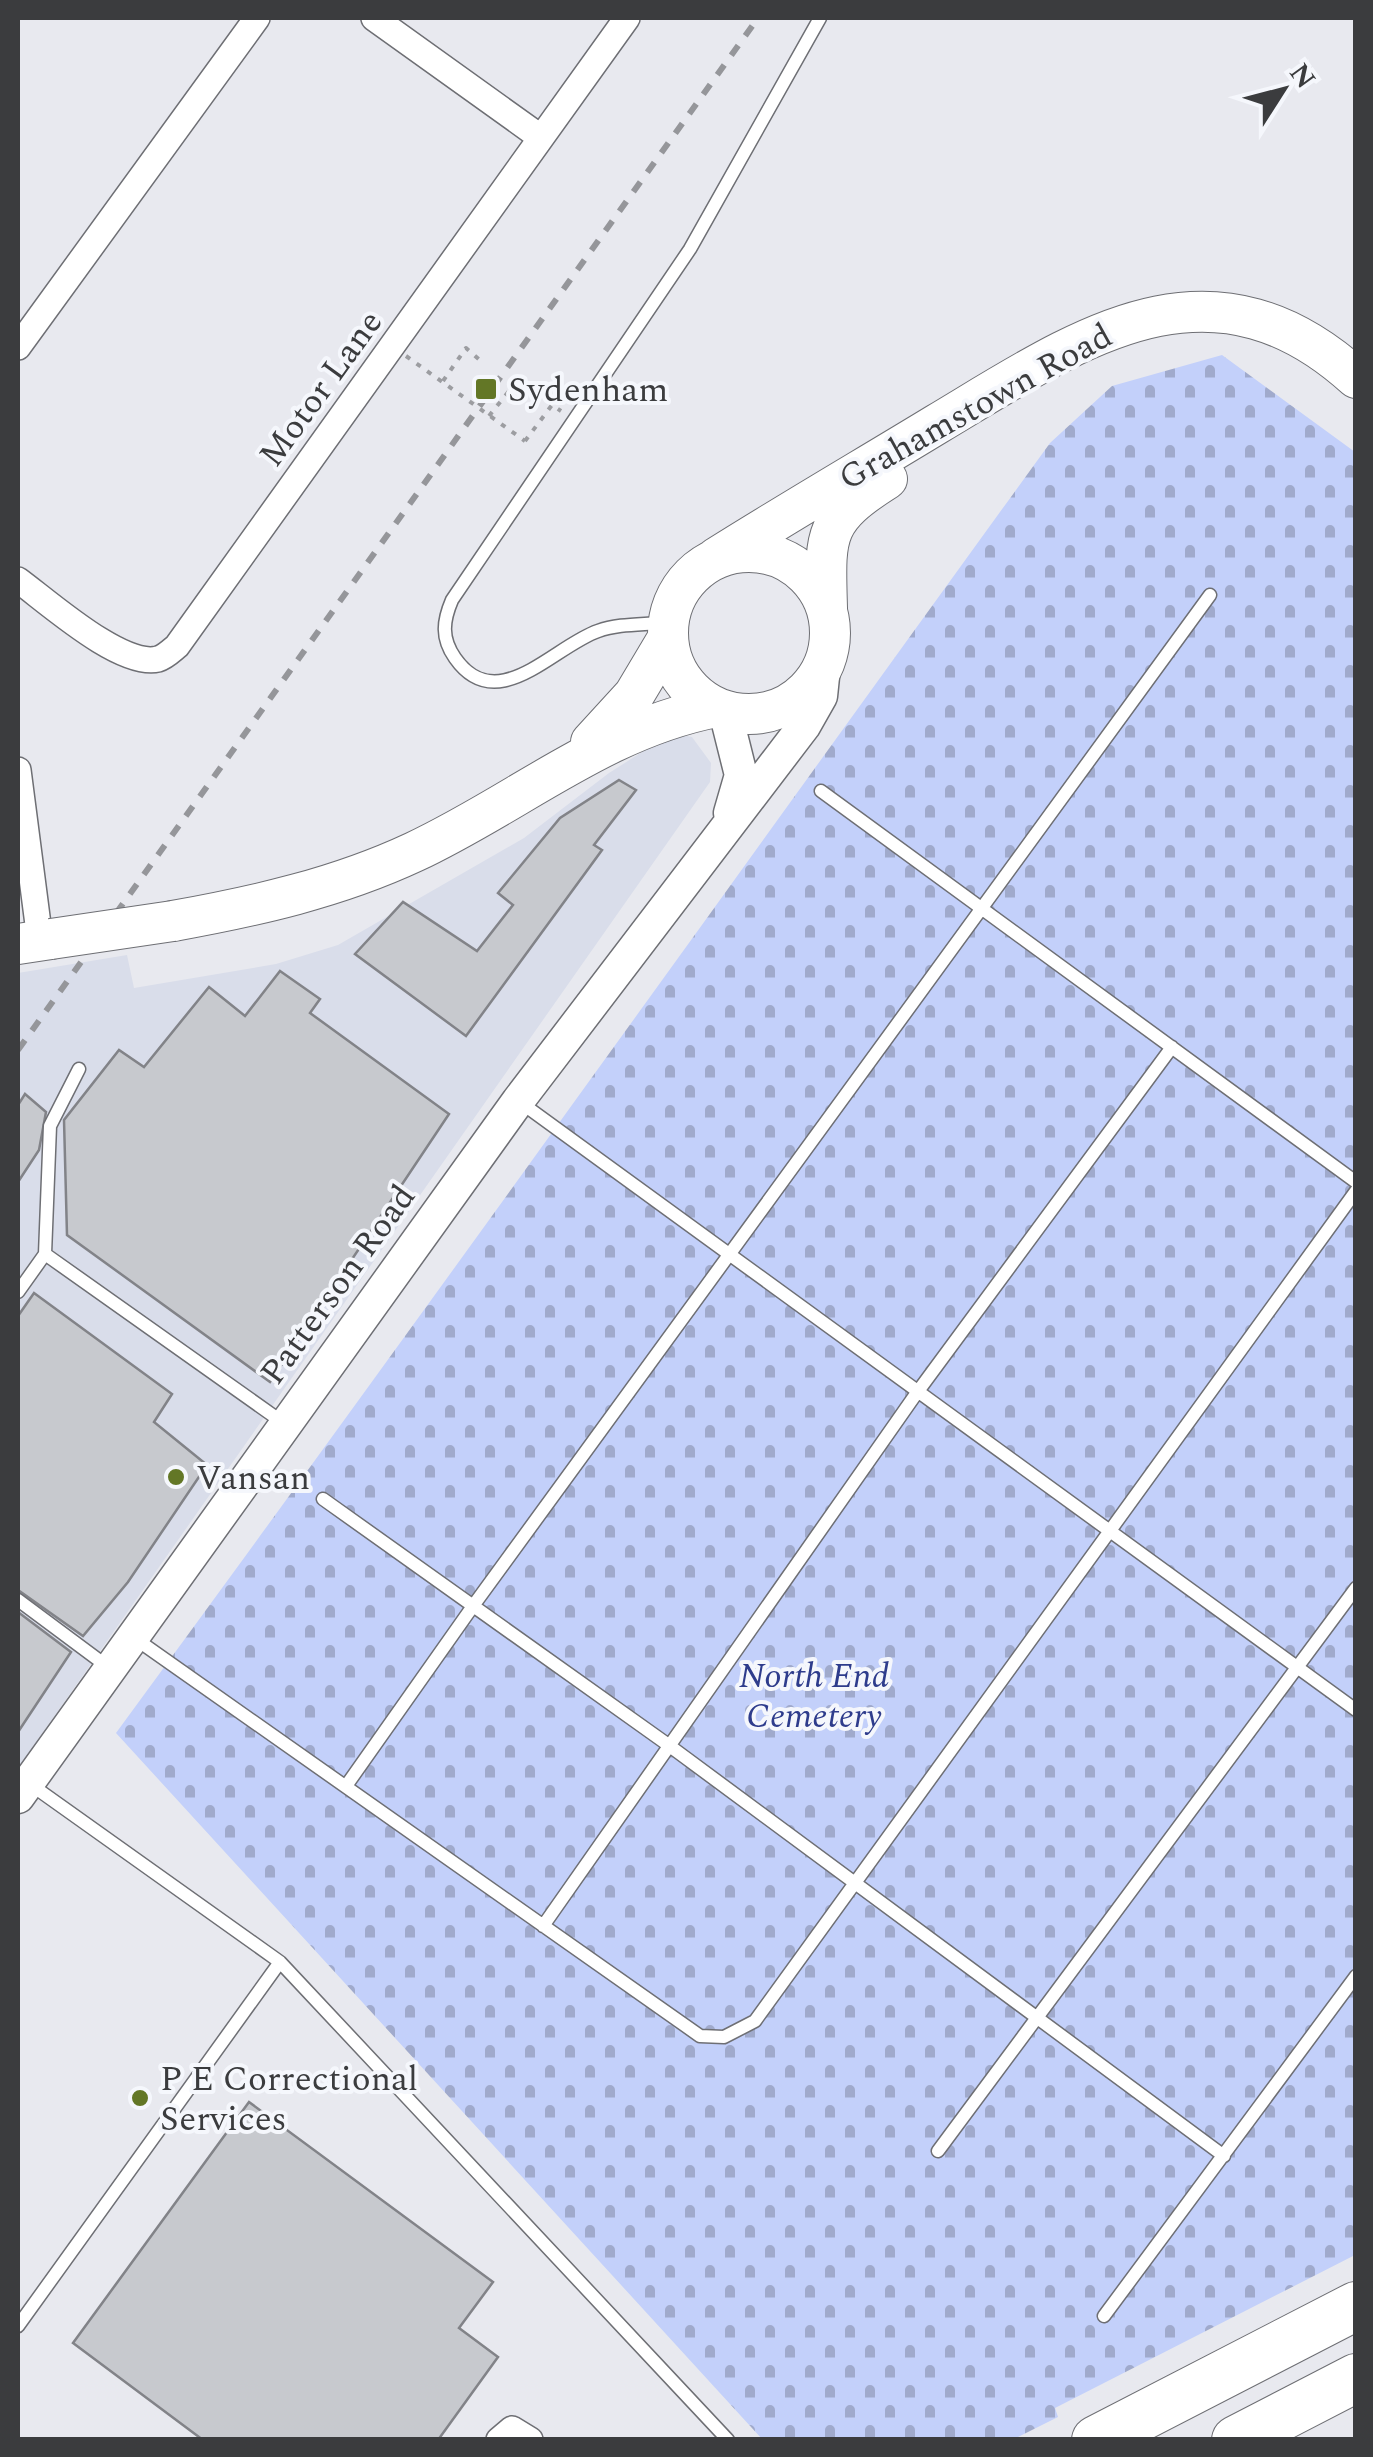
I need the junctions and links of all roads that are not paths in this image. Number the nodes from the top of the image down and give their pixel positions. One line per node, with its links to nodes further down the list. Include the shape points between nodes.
1 (257, 18): 6 (street)
2 (374, 18): 5 (street)
3 (626, 18): 5 (street, Motor Lane)
4 (820, 18): 13 (lane, via 690,250 443,620 455,659 470,674 498,683 600,630)
5 (540, 137): 10 (street, Motor Lane, via 167,655 148,660 110,647)
6 (18, 347)
7 (1356, 378): 9 (main road, Grahamstown Road, via 1304,339 1244,318 1170,312 1112,326 1030,368)
8 (1356, 394): 12 (main road, Grahamstown Road, via 1238,337 1185,333 1129,342 1070,368 846,508 826,540)
9 (716, 558): 12 (main road, via 743,551 779,557 809,577); 13 (main road, Grahamstown Road, via 685,584)
10 (18, 580)
11 (1210, 596): 20 (lane)
12 (827, 608): 14 (main road, Grahamstown Road, via 831,638)
13 (668, 630): 15 (main road, via 684,678); 16 (main road, Grahamstown Road, via 634,695)
14 (824, 667): 15 (main road, Grahamstown Road, via 811,687 772,712); 19 (street, Patterson Road, via 818,707)
15 (721, 709): 16 (main road, Grahamstown Road, via 661,720); 19 (street, Patterson Road, via 740,775)
16 (571, 762): 21 (main road, Grahamstown Road, bridge, via 416,851 346,880 255,906)
17 (18, 770): 21 (street)
18 (821, 791): 20 (lane)
19 (727, 822): 24 (street, Patterson Road)
20 (983, 909): 22 (lane); 28 (lane)
21 (36, 941)
22 (1172, 1047): 25 (lane); 30 (lane)
23 (79, 1069): 27 (lane, via 50,1126)
24 (518, 1101): 28 (lane); 31 (street, Patterson Road)
25 (1356, 1182)
26 (1356, 1191): 33 (lane)
27 (45, 1254): 29 (lane); 31 (lane)
28 (729, 1257): 30 (lane); 36 (lane)
29 (18, 1292)
30 (916, 1394): 33 (lane); 41 (lane)
31 (285, 1424): 37 (street, Patterson Road)
32 (322, 1499): 36 (lane)
33 (1108, 1533): 39 (lane); 44 (lane)
34 (1356, 1588): 39 (lane)
35 (18, 1600): 38 (lane)
36 (472, 1606): 41 (lane); 42 (lane)
37 (132, 1637): 38 (street, Patterson Road); 42 (lane)
38 (110, 1668): 43 (street, Patterson Road)
39 (1298, 1668): 40 (lane); 48 (lane)
40 (1356, 1710)
41 (667, 1744): 44 (lane); 45 (lane)
42 (346, 1786): 45 (lane)
43 (23, 1790): 46 (lane)
44 (855, 1882): 45 (lane, via 754,2020 724,2037 700,2036); 48 (lane)
45 (543, 1926)
46 (280, 1962): 53 (lane); 57 (lane)
47 (1356, 1976): 50 (lane)
48 (1038, 2020): 49 (lane); 50 (lane)
49 (938, 2151)
50 (1224, 2156): 52 (lane)
51 (1356, 2306): 58 (highway)
52 (1104, 2316)
53 (18, 2326)
54 (1356, 2378): 59 (highway)
55 (498, 2440): 56 (street, via 512,2429)
56 (530, 2440)
57 (728, 2440)
58 (1096, 2440)
59 (1236, 2440)

